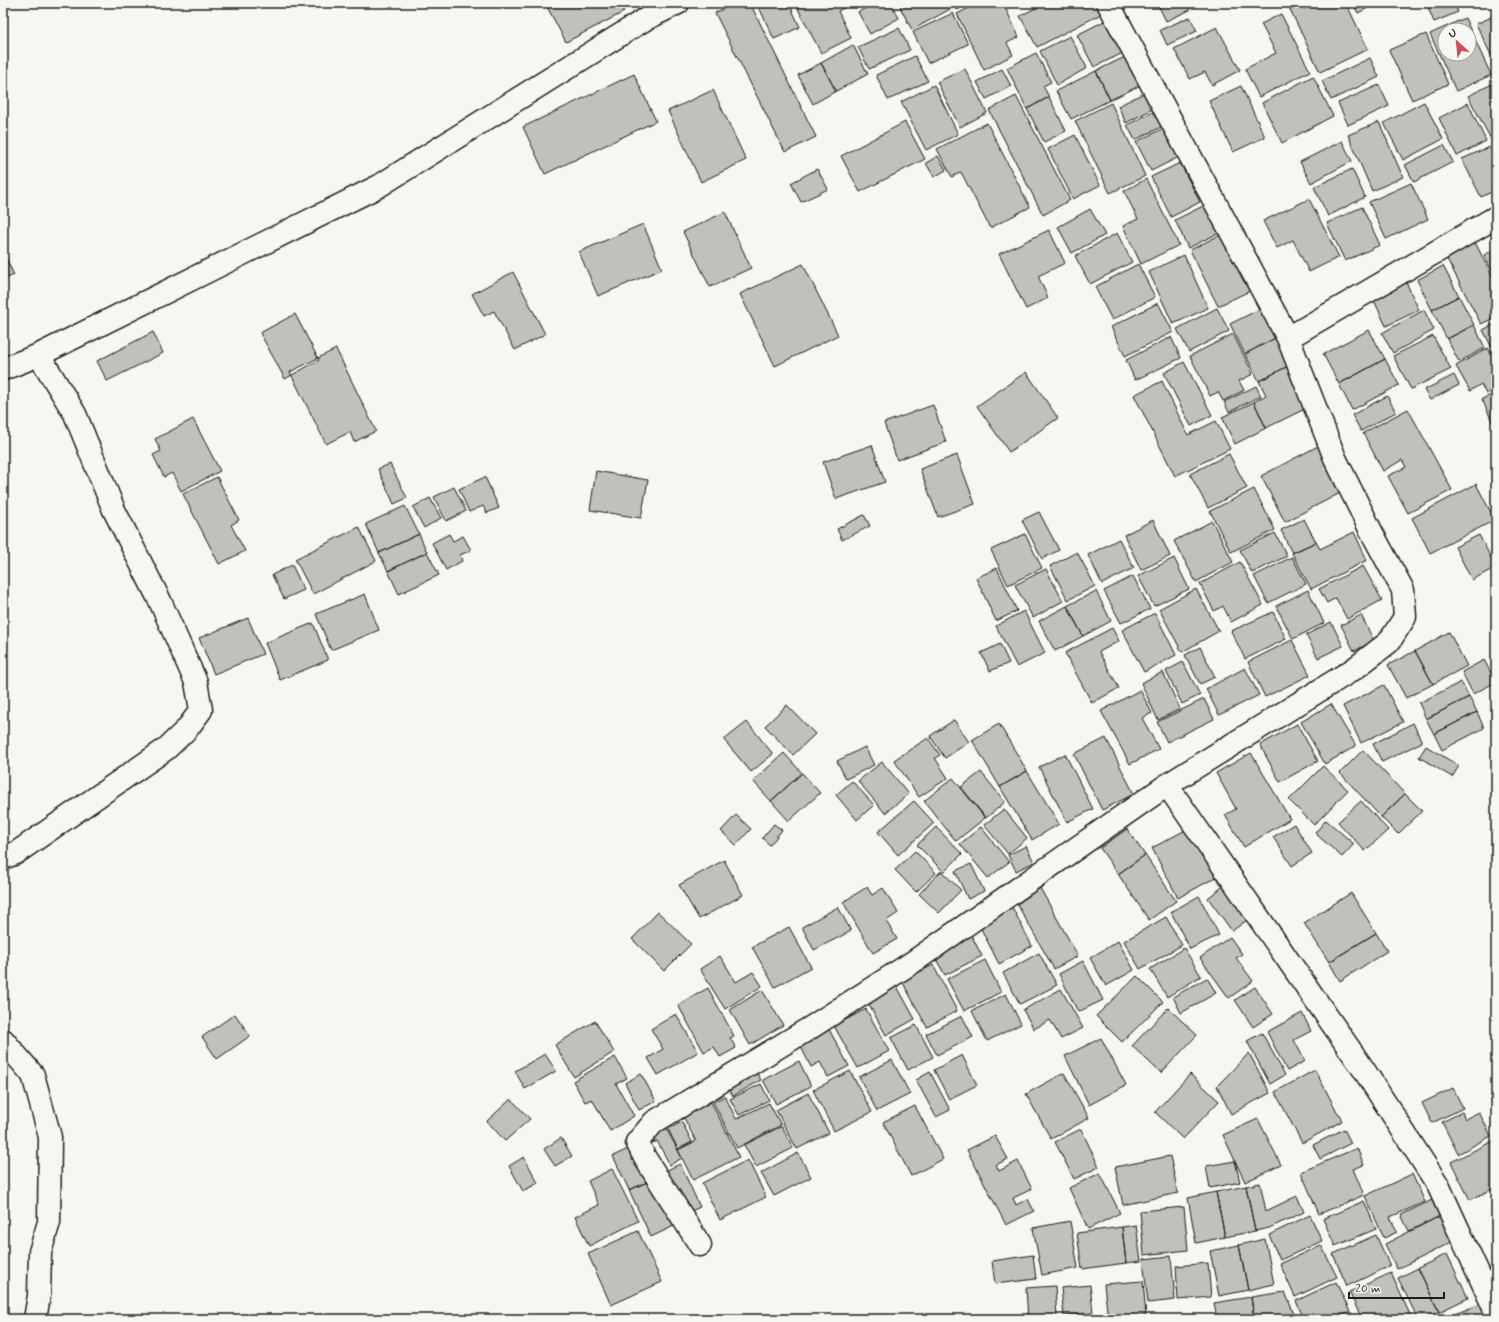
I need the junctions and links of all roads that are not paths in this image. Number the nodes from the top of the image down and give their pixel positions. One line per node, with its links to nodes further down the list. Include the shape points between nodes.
1 (678, 3): 5 (street, via 644,20 379,186)
2 (1108, 3): 4 (street)
3 (1496, 217): 4 (street)
4 (1288, 338): 7 (street, via 1335,458 1403,590 1405,617 1389,642 1354,669)
5 (39, 355): 6 (street); 8 (street, via 75,414 114,510 160,601 196,682 201,710 187,729 166,749 16,853)
6 (3, 369)
7 (1167, 785): 10 (street, via 913,962 810,1028 654,1122 637,1142); 11 (street, via 1362,1067 1438,1185)
8 (3, 858)
9 (3, 1040): 12 (street, via 33,1075 50,1137 49,1222 40,1252 39,1296)
10 (700, 1244)
11 (1496, 1312)
12 (35, 1319)

